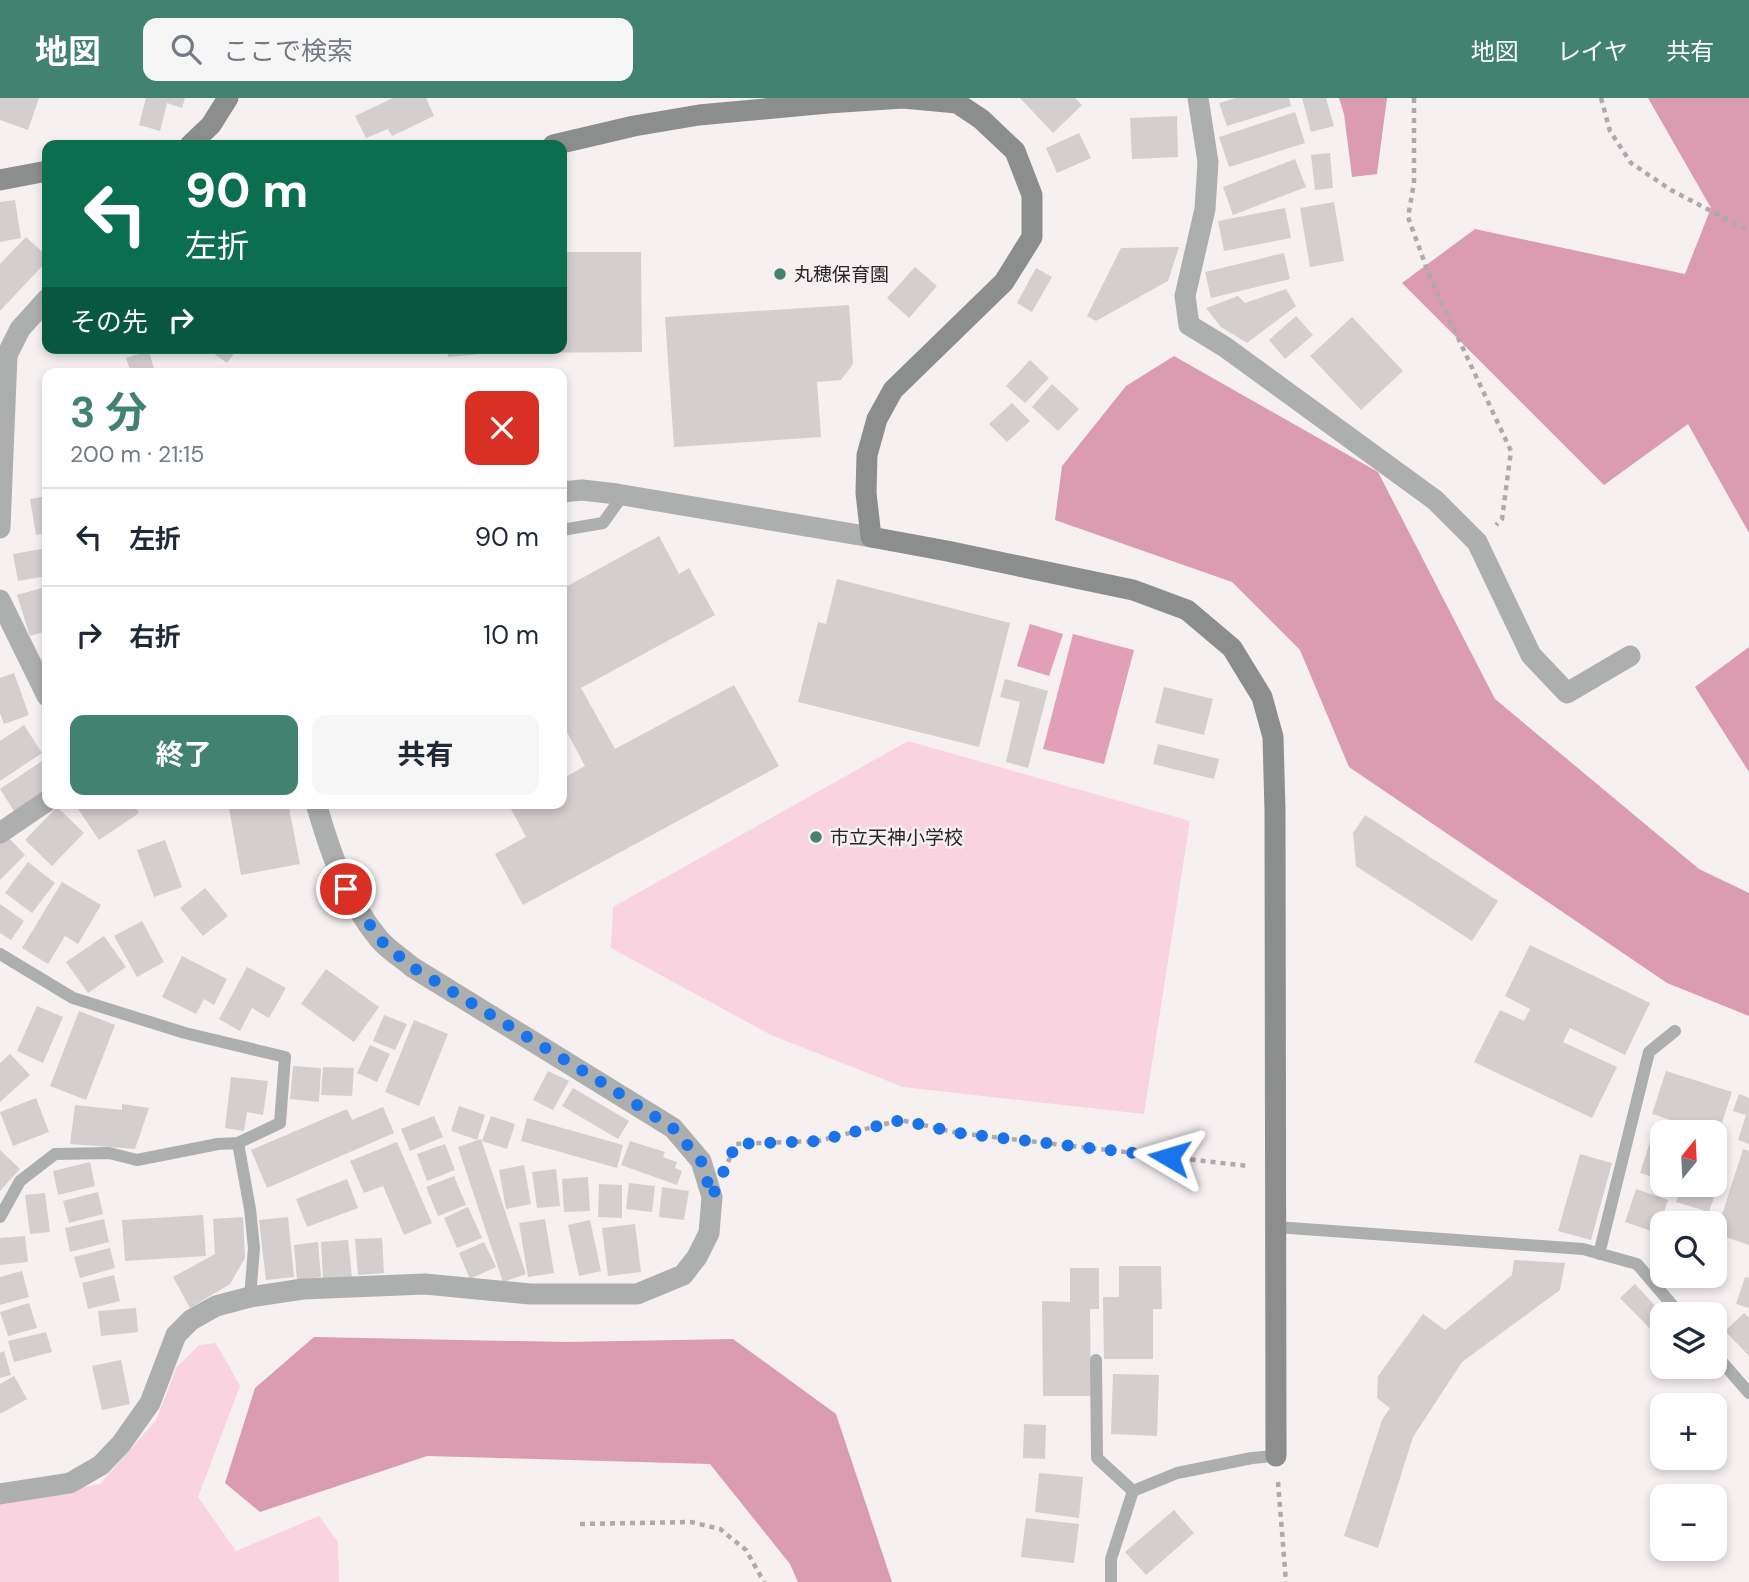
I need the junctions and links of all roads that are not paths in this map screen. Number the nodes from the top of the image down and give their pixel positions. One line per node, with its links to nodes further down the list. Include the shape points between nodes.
1 (228, 98): 3 (street)
2 (1198, 98): 15 (street, via 1208,162 1205,209 1185,296 1189,325 1435,500 1477,542 1531,655 1567,693)
3 (195, 140)
4 (567, 142): 13 (street, via 699,115 902,98 957,103 1015,151 1032,195 1032,237 1004,282 892,390 877,419 867,455)
5 (42, 172): 6 (street)
6 (0, 180)
7 (42, 305): 8 (street, via 20,329 7,355)
8 (2, 432): 11 (street)
9 (567, 492): 10 (street)
10 (623, 495): 12 (lane, via 603,523); 13 (street)
11 (0, 528)
12 (567, 529)
13 (871, 537): 24 (street, via 1133,590 1187,610 1232,648 1262,697 1274,749)
14 (0, 600): 16 (street)
15 (1629, 656)
16 (42, 686)
17 (42, 804): 19 (street)
18 (318, 809): 26 (street, via 346,889 380,940 412,967 673,1128 701,1161 712,1197 709,1233 683,1275 637,1294 530,1294 425,1284 303,1289)
19 (0, 833)
20 (0, 954): 22 (lane, via 73,998 285,1057 279,1123)
21 (1675, 1031): 25 (lane, via 1649,1052)
22 (238, 1143): 23 (lane, via 137,1160 110,1153 55,1154 20,1181); 26 (lane, via 254,1248)
23 (0, 1217)
24 (1276, 1227): 25 (lane, via 1583,1249); 31 (street)
25 (1600, 1254): 27 (lane, via 1637,1264)
26 (250, 1297): 33 (street, via 216,1306 176,1335 150,1403 101,1465 70,1483)
27 (1670, 1302)
28 (1096, 1360): 32 (lane, via 1097,1458)
29 (1727, 1368): 30 (lane)
30 (1749, 1394)
31 (1276, 1456): 32 (lane, via 1177,1474)
32 (1133, 1492): 34 (lane, via 1111,1559)
33 (0, 1494)
34 (1111, 1582)

